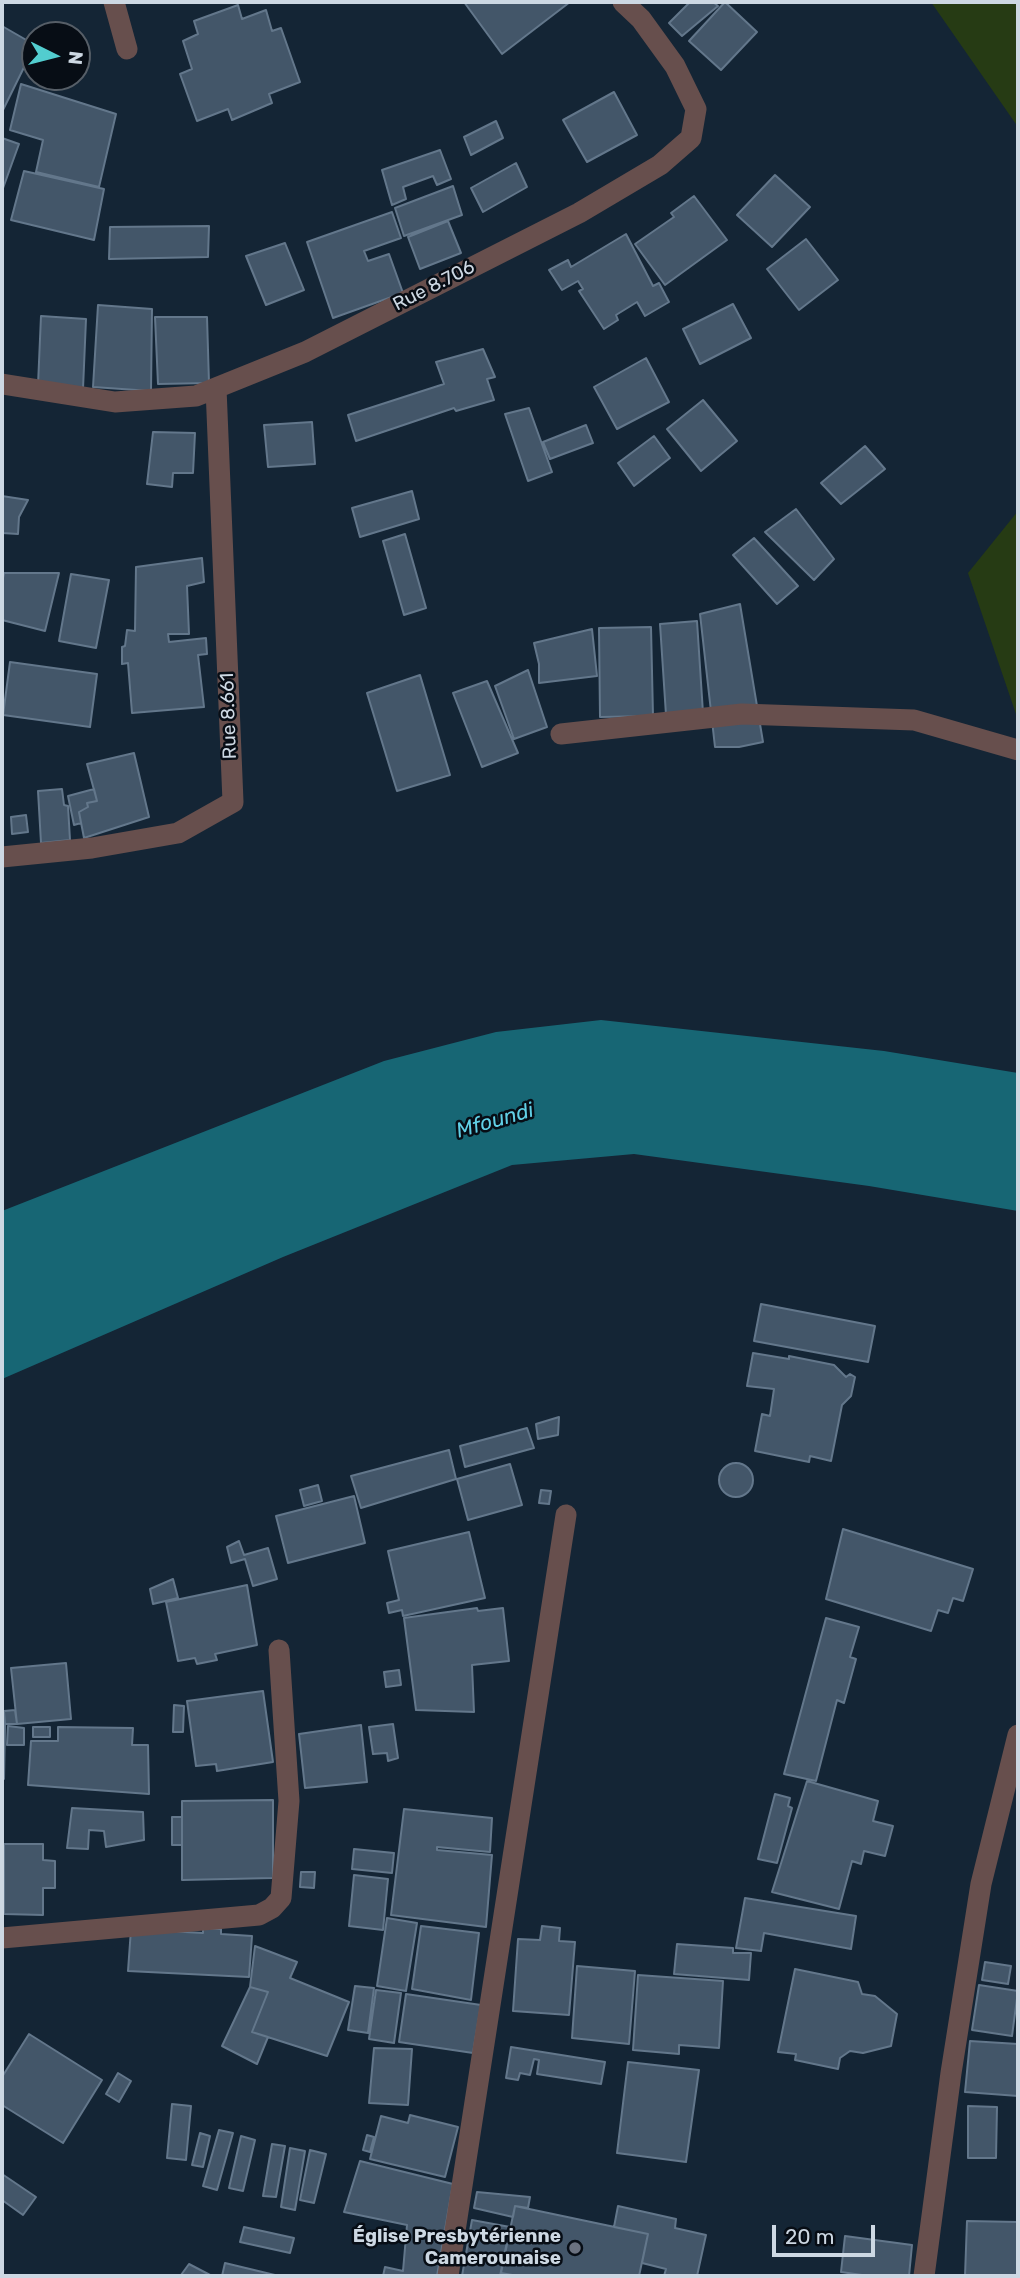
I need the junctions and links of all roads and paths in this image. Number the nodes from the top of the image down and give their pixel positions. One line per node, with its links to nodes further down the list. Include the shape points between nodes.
1 (114, 2): 3 (street)
2 (623, 2): 5 (street, Rue 8.706, via 675,66 696,109 691,138 660,165 579,213 305,352)
3 (127, 49)
4 (2, 384): 5 (street, Rue 8.706, via 115,402 195,396)
5 (216, 388): 8 (street, Rue 8.661, via 233,802 178,833)
6 (561, 734): 7 (street, via 742,714 914,720)
7 (1018, 750)
8 (2, 857)
9 (566, 1515): 13 (street)
10 (279, 1650): 12 (street, via 289,1801 281,1898 272,1908 259,1915)
11 (1018, 1735): 14 (street, via 981,1884)
12 (2, 1938)
13 (448, 2276)
14 (924, 2276)

